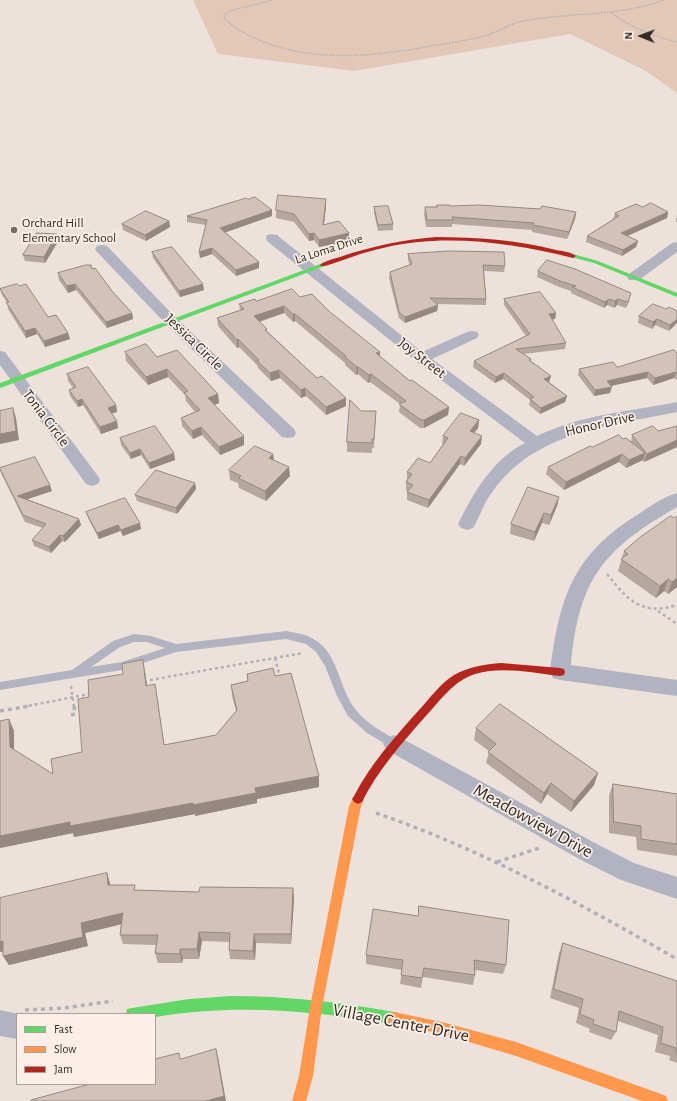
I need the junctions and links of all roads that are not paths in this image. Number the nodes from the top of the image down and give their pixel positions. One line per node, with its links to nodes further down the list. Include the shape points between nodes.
1 (272, 238): 4 (street, Joy Street)
2 (677, 246): 5 (street)
3 (102, 249): 7 (street, Jessica Circle)
4 (310, 268): 5 (street, La Loma Drive, via 389,244 425,239 465,239 503,241 544,248 596,262); 7 (street, La Loma Drive); 10 (street, Joy Street)
5 (634, 277): 6 (street, La Loma Drive)
6 (677, 295)
7 (171, 321): 11 (street, La Loma Drive); 14 (street, Jessica Circle)
8 (472, 335): 10 (street)
9 (0, 355): 11 (street, Tonia Circle)
10 (421, 358): 15 (street, Joy Street)
11 (17, 379): 12 (street, La Loma Drive); 16 (street, Tonia Circle)
12 (0, 386)
13 (677, 407): 15 (street, Honor Drive, via 573,427)
14 (288, 433)
15 (537, 444): 18 (street, Honor Drive, via 517,456 495,477)
16 (92, 480)
17 (677, 499): 20 (street, via 642,519 610,543 595,560 581,581 567,620)
18 (467, 524)
19 (176, 648): 21 (lane, via 122,666); 21 (lane, via 153,640 129,639 116,644); 24 (lane, via 286,635 312,642 321,651 351,712 366,727)
20 (560, 672): 23 (street); 24 (street, via 495,668 472,671 454,680 441,691)
21 (73, 673): 22 (lane)
22 (0, 686)
23 (677, 688)
24 (394, 744): 25 (street, Meadowview Drive, via 587,851 629,872); 26 (street, via 372,773 354,806)
25 (677, 888)
26 (316, 1006): 27 (street, Village Center Drive, via 215,1003); 28 (street, via 306,1076); 29 (street, Village Center Drive, via 367,1012 443,1028 516,1049)
27 (140, 1013)
28 (299, 1101)
29 (661, 1101)

